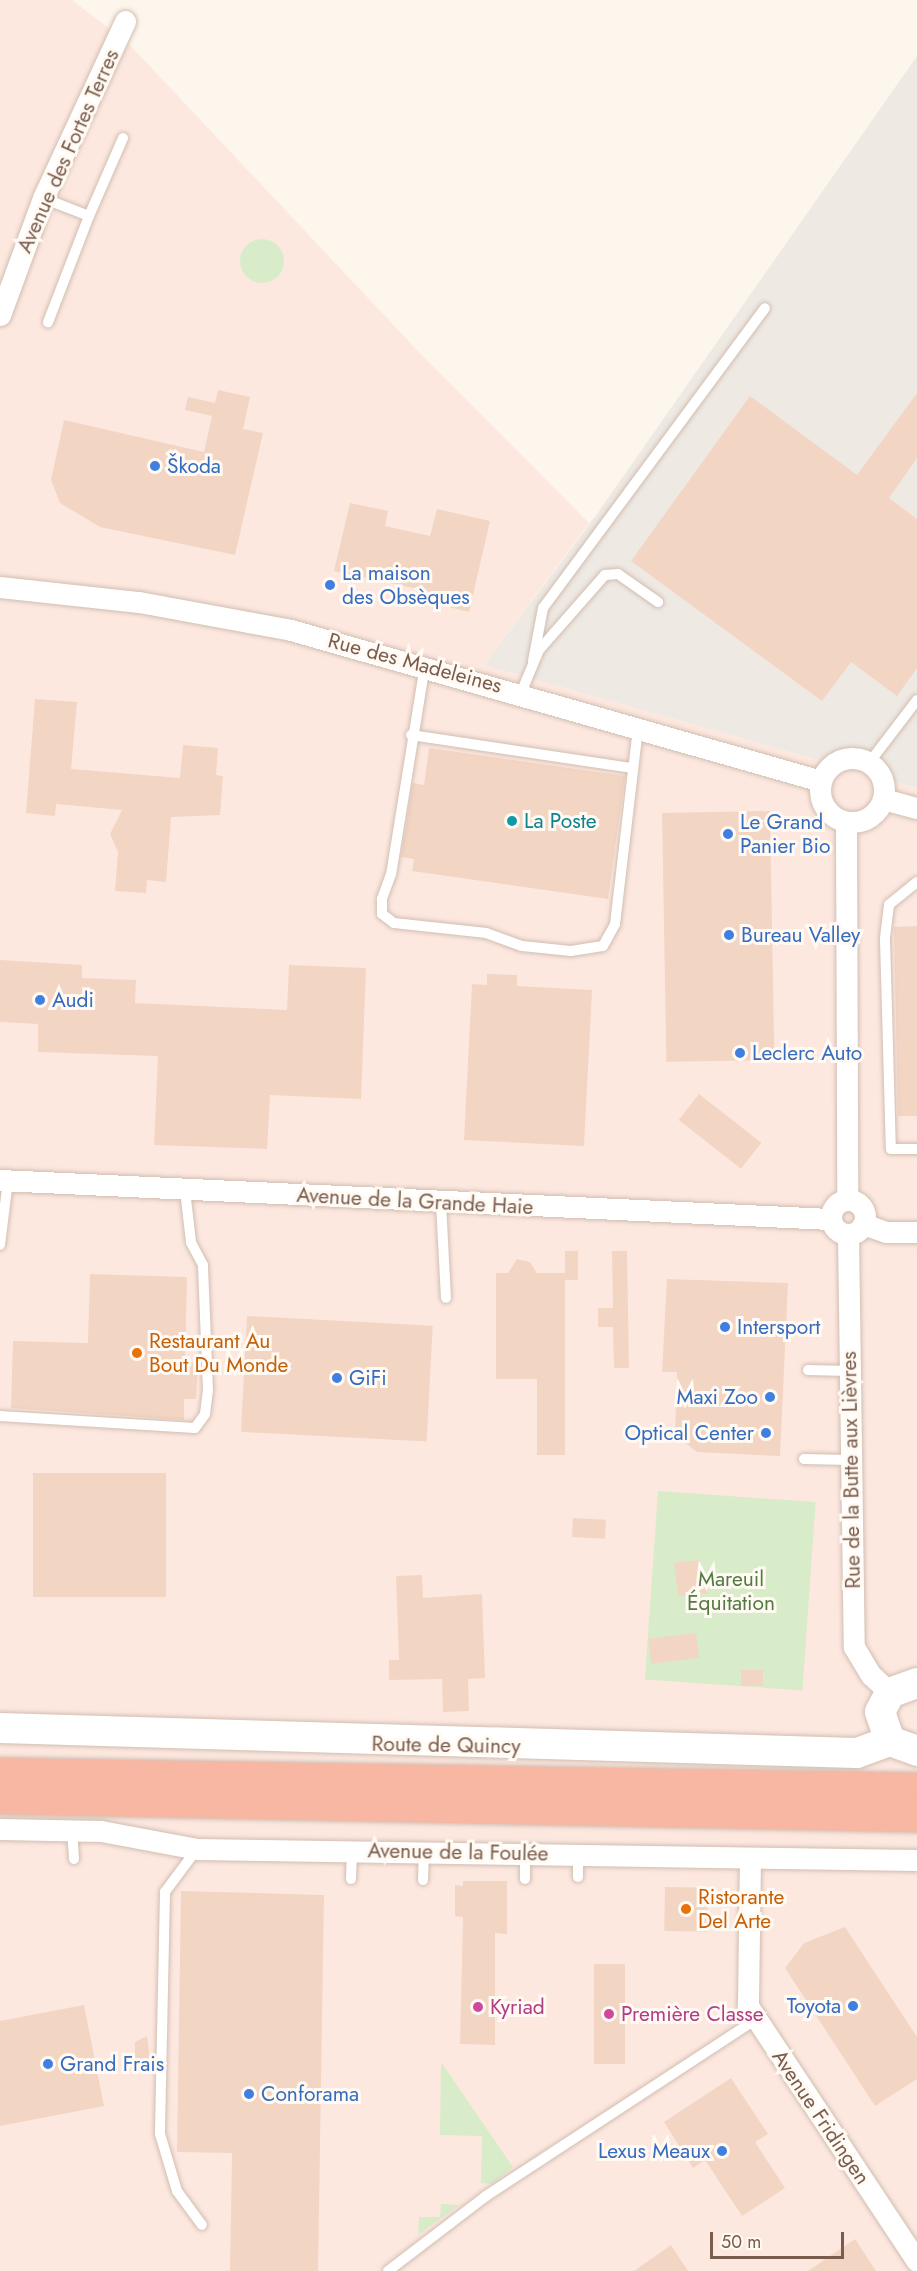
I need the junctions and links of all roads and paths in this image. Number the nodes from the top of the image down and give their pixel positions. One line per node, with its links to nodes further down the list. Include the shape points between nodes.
1 (125, 21): 3 (street, Avenue des Fortes Terres)
2 (123, 138): 4 (lane)
3 (43, 198): 4 (lane); 6 (street, Avenue des Fortes Terres)
4 (89, 216): 7 (lane)
5 (765, 308): 10 (lane, via 543,608)
6 (0, 315)
7 (48, 322)
8 (0, 587): 11 (street, Rue des Madeleines, via 229,617)
9 (658, 602): 10 (lane, via 618,574 605,575)
10 (533, 661): 12 (lane)
11 (425, 665): 12 (street, Rue des Madeleines); 15 (lane)
12 (521, 693): 14 (street, Rue des Madeleines)
13 (917, 700): 16 (lane)
14 (638, 728): 17 (lane); 18 (street, Rue des Madeleines)
15 (411, 735): 17 (lane); 17 (lane, via 382,914 394,922 486,933 522,946 571,951 603,946 613,933)
16 (869, 762): 18 (street, via 840,760); 19 (street, via 882,778)
17 (633, 768)
18 (821, 781): 21 (street, via 827,812)
19 (883, 799): 20 (street); 21 (street, via 873,815)
20 (917, 807)
21 (846, 822): 26 (street)
22 (917, 882): 23 (lane, via 889,904 885,939 891,1149)
23 (917, 1149)
24 (4, 1181): 25 (street, Avenue de la Grande Haie); 31 (lane)
25 (185, 1190): 27 (street, Avenue de la Grande Haie); 35 (lane, via 191,1242 203,1265 208,1391 205,1414 195,1428)
26 (846, 1200): 28 (street, via 836,1204); 29 (street, via 862,1207)
27 (441, 1203): 28 (street, Avenue de la Grande Haie); 32 (lane)
28 (831, 1219): 29 (street, via 838,1232)
29 (856, 1229): 30 (street); 34 (street, Rue de la Butte aux Lièvres)
30 (917, 1232)
31 (0, 1245)
32 (446, 1298)
33 (808, 1370): 34 (lane)
34 (849, 1371): 37 (street, Rue de la Butte aux Lièvres)
35 (0, 1416)
36 (804, 1459): 37 (lane)
37 (850, 1460): 38 (street, Rue de la Butte aux Lièvres, via 854,1647 871,1675)
38 (904, 1688): 40 (street, via 880,1712)
39 (0, 1728): 40 (street, Route de Quincy, via 857,1753)
40 (904, 1746)
41 (0, 1774): 42 (highway)
42 (917, 1789)
43 (0, 1797): 44 (highway)
44 (917, 1815)
45 (0, 1829): 46 (street, Avenue de la Foulée)
46 (72, 1830): 47 (street, Avenue de la Foulée, via 130,1834); 53 (lane)
47 (197, 1849): 48 (street, Avenue de la Foulée); 62 (lane, via 165,1892 160,2134 177,2192)
48 (352, 1850): 49 (street, Avenue de la Foulée); 56 (lane)
49 (424, 1851): 50 (street, Avenue de la Foulée); 58 (lane)
50 (525, 1854): 51 (street, Avenue de la Foulée); 57 (lane)
51 (578, 1855): 52 (street, Avenue de la Foulée); 55 (lane)
52 (750, 1858): 54 (street, Avenue de la Foulée); 59 (street, Avenue Fridingen, via 741,1966 748,2006)
53 (74, 1859)
54 (917, 1860)
55 (578, 1877)
56 (351, 1879)
57 (525, 1879)
58 (423, 1880)
59 (756, 2019): 61 (lane); 63 (street, Avenue Fridingen)
60 (668, 2063): 61 (lane)
61 (668, 2077): 64 (lane, via 526,2175 481,2200 455,2224)
62 (202, 2225)
63 (917, 2261)
64 (388, 2271)

